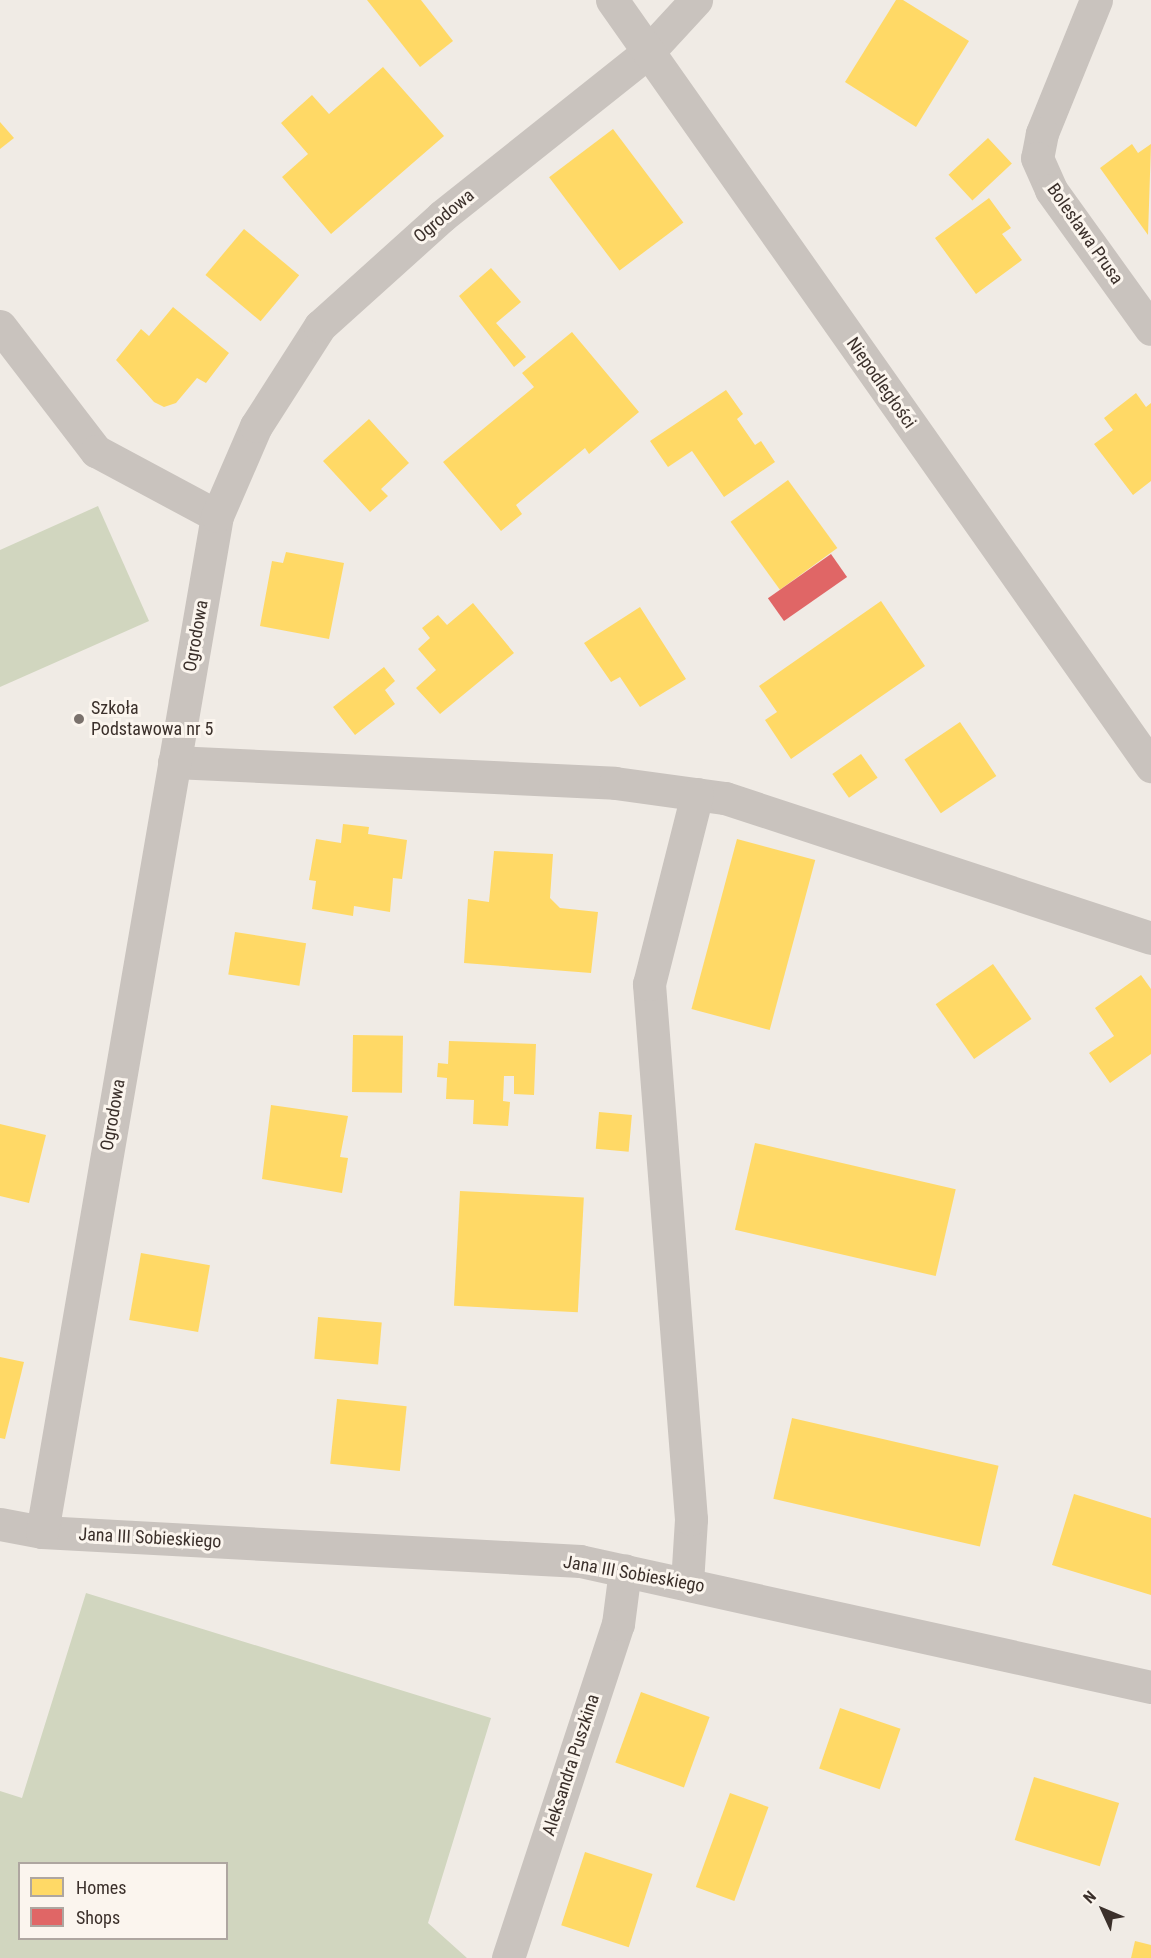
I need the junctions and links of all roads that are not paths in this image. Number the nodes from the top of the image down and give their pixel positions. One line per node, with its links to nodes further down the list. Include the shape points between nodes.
1 (612, 0): 4 (street, Niepodległości)
2 (696, 0): 4 (street, Ogrodowa)
3 (1096, 0): 6 (street, Bolesława Prusa, via 1042,133 1037,158 1051,190)
4 (648, 52): 7 (street, Ogrodowa, via 442,216 320,326 256,426); 9 (street, Niepodległości)
5 (0, 326): 7 (street, via 96,452)
6 (1151, 329)
7 (217, 516): 8 (street, Ogrodowa)
8 (174, 762): 10 (street, via 615,783); 13 (street, Ogrodowa)
9 (1151, 766)
10 (696, 794): 11 (street, via 724,798); 15 (street, via 649,984 691,1519)
11 (1151, 938)
12 (0, 1524): 13 (street, Jana III Sobieskiego)
13 (42, 1532): 14 (street, Jana III Sobieskiego, via 580,1561)
14 (625, 1570): 15 (street, Jana III Sobieskiego); 17 (street, Aleksandra Puszkina, via 618,1624)
15 (687, 1583): 16 (street, Jana III Sobieskiego)
16 (1151, 1686)
17 (508, 1958)

